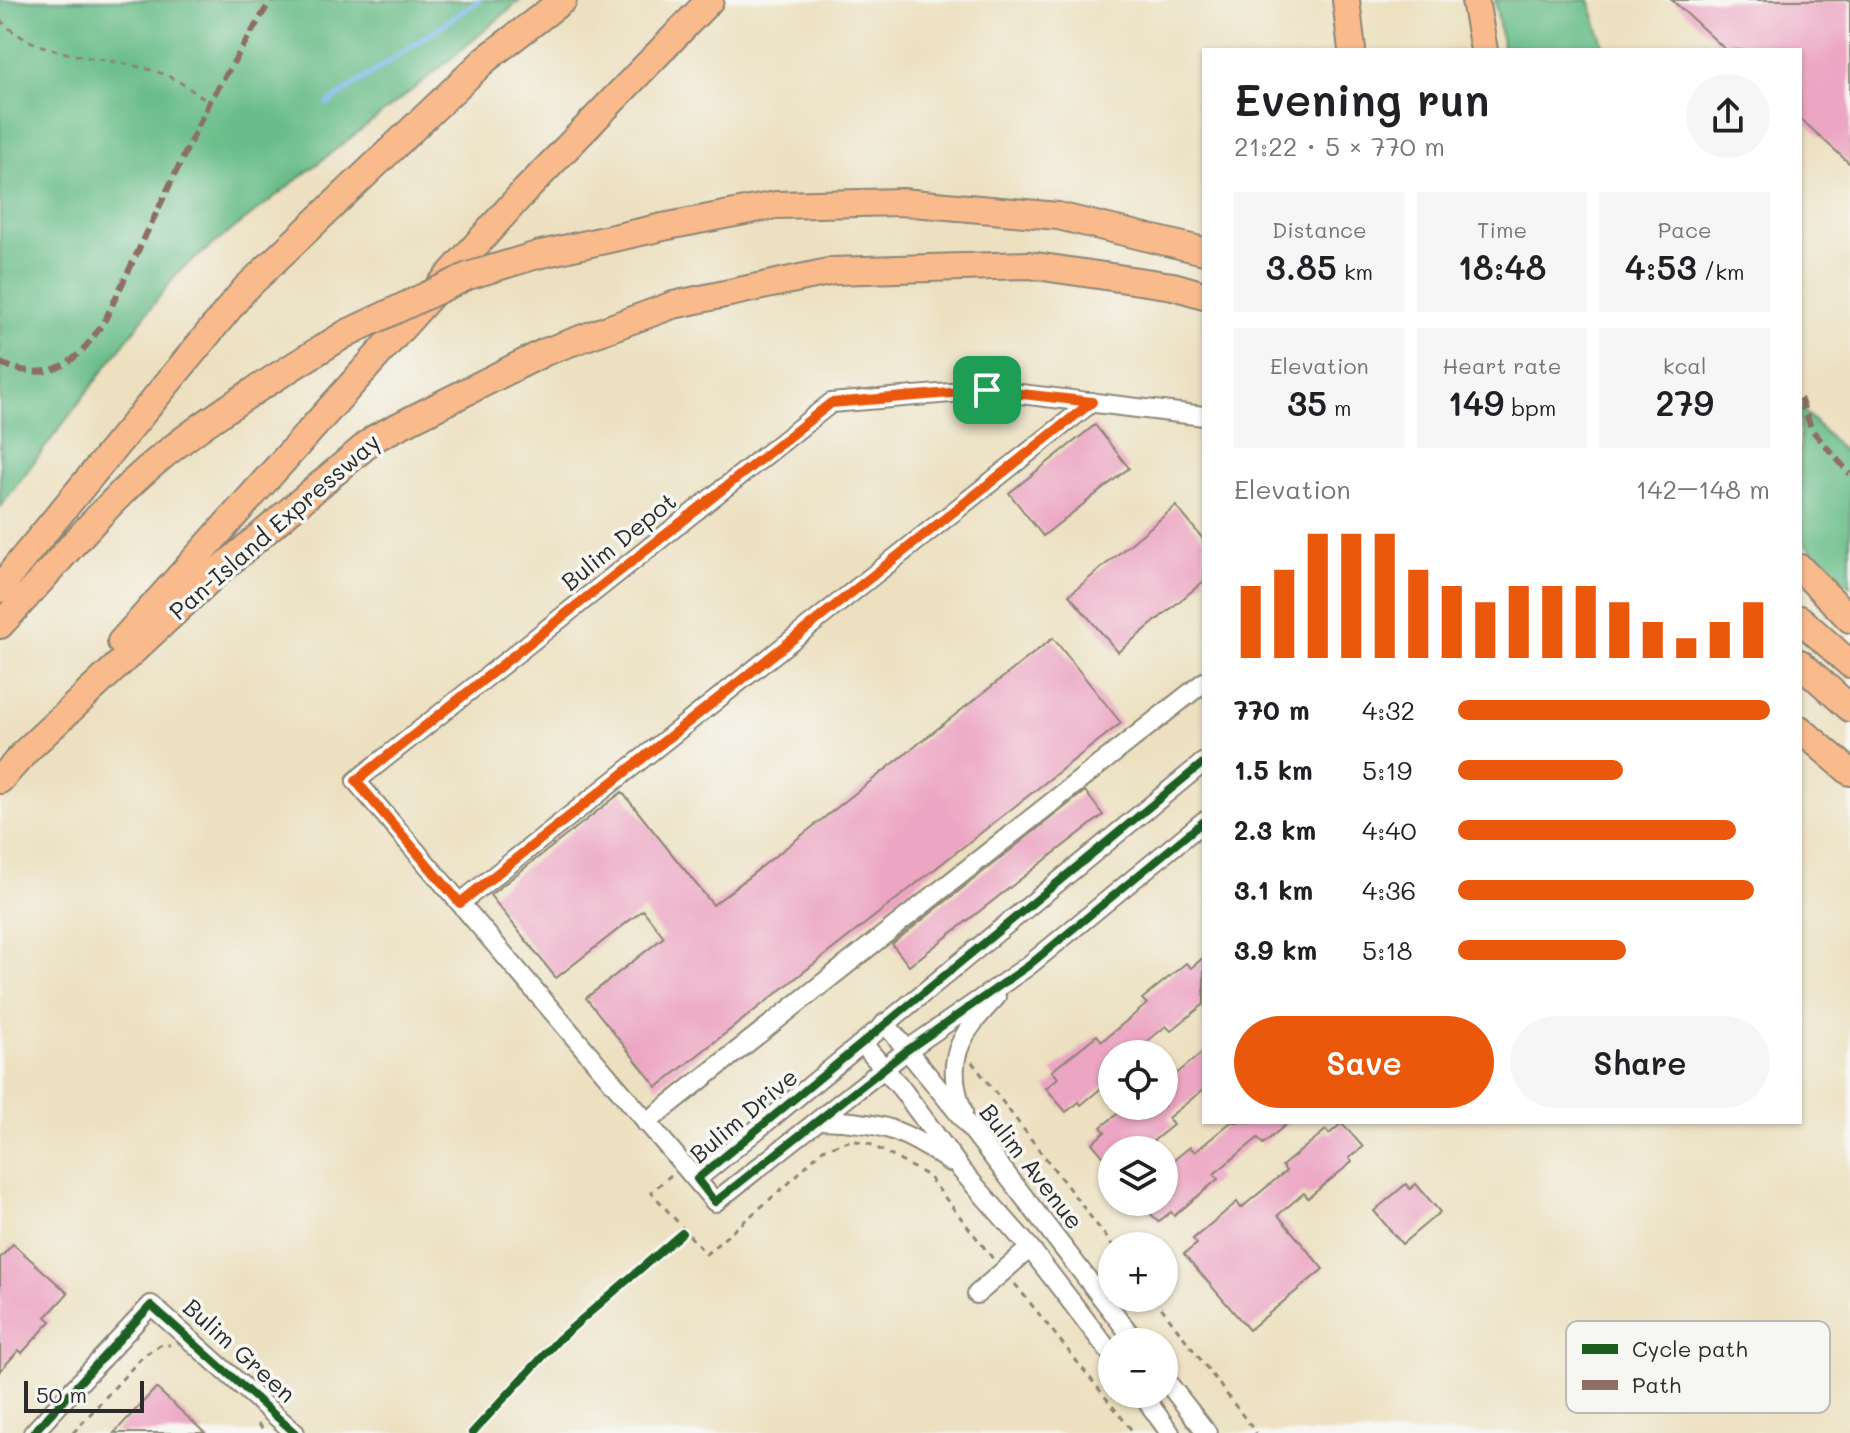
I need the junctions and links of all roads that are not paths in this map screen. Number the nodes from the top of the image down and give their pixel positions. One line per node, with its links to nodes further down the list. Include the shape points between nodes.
1 (563, 0): 12 (highway, via 486,59 245,289)
2 (710, 0): 21 (highway, via 520,196)
3 (1346, 0): 5 (highway)
4 (1475, 0): 6 (highway)
5 (1352, 48)
6 (1484, 48)
7 (1202, 251): 15 (highway, bridge, via 1058,216 902,202 776,205 537,255 468,276 347,333 232,405 146,470)
8 (1202, 294): 21 (highway, Pan-Island Expressway, via 1029,265 833,271 673,305 545,352 375,438 220,570)
9 (1092, 402): 10 (street, Bulim Depot); 26 (street); 26 (street, Bulim Depot, via 987,390 831,403 356,781)
10 (1202, 416)
11 (1802, 570): 13 (highway)
12 (0, 589)
13 (1850, 619)
14 (1802, 621): 16 (highway)
15 (0, 625)
16 (1850, 664)
17 (1802, 665): 19 (highway)
18 (1202, 684): 33 (street)
19 (1850, 708)
20 (1802, 731): 23 (highway)
21 (27, 750): 24 (highway, Pan-Island Expressway)
22 (1202, 764): 28 (street, Bulim Drive)
23 (1850, 772)
24 (0, 780)
25 (1202, 823): 27 (street, Bulim Drive)
26 (460, 903): 33 (street, Bulim Depot)
27 (1028, 966): 30 (street, Bulim Drive); 34 (street, via 966,1031 953,1072)
28 (885, 1023): 29 (street, Bulim Drive); 30 (street, Bulim Avenue)
29 (862, 1043): 31 (street); 36 (street, Bulim Drive)
30 (906, 1051): 31 (street, Bulim Drive); 34 (street, Bulim Avenue)
31 (884, 1068): 32 (street, Bulim Drive); 35 (street)
32 (821, 1120): 35 (street, via 887,1126); 36 (street, Bulim Drive, via 715,1202)
33 (646, 1123): 36 (street, Bulim Depot)
34 (969, 1126): 39 (street, Bulim Avenue)
35 (962, 1171): 37 (street)
36 (690, 1172)
37 (1030, 1248): 38 (street); 40 (street)
38 (977, 1294)
39 (1125, 1328)
40 (1098, 1337)
41 (1178, 1396): 46 (street)
42 (1152, 1408): 45 (street)
43 (33, 1433): 44 (street, Bulim Green, via 151,1305)
44 (295, 1433)
45 (1170, 1433)
46 (1207, 1433)

